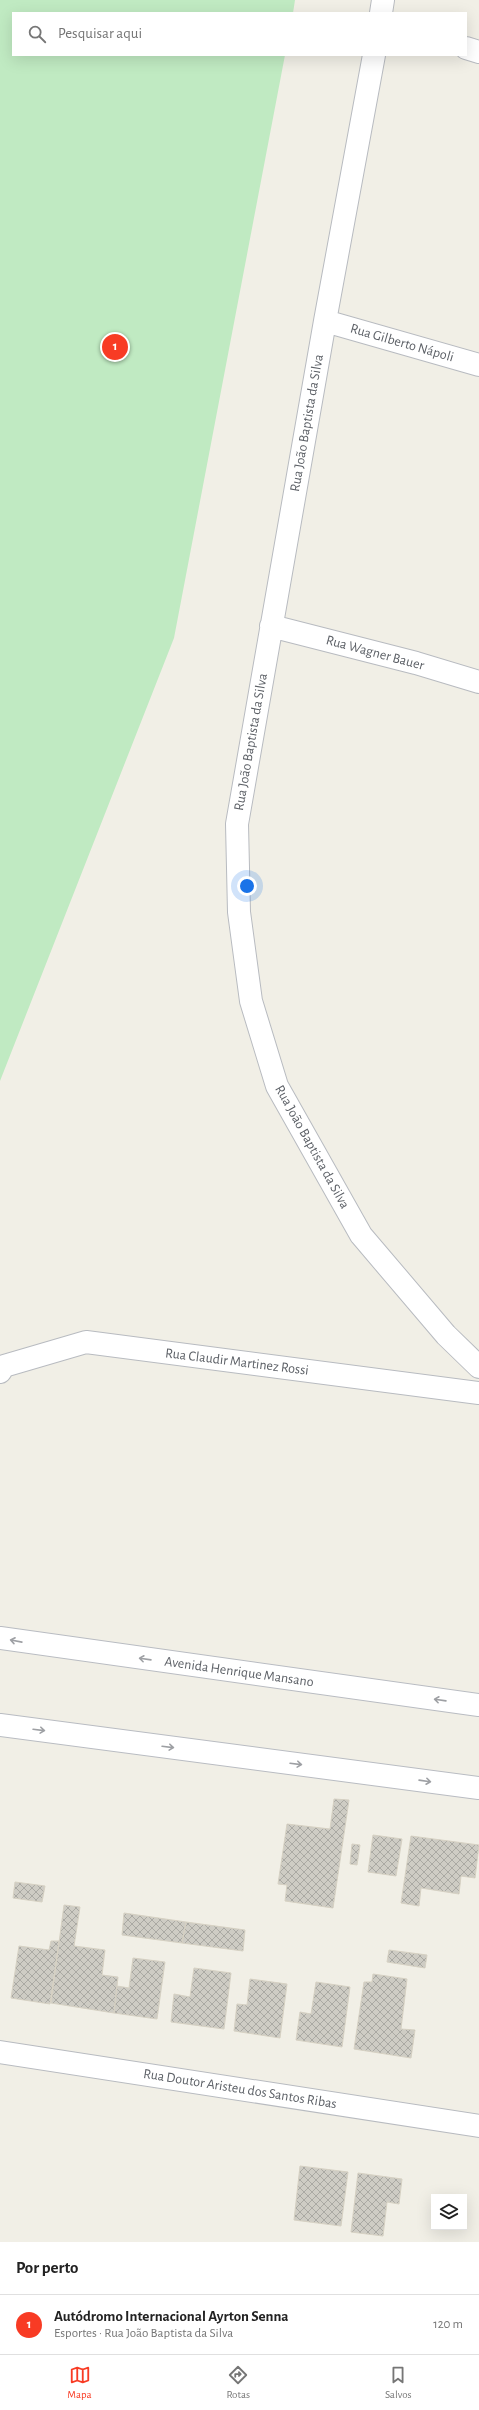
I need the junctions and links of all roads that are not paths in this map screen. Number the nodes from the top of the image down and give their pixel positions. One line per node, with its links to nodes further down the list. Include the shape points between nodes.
1 (383, 0): 2 (street)
2 (381, 12)
3 (467, 48): 4 (street)
4 (479, 52)
5 (374, 56): 6 (street, Rua João Baptista da Silva)
6 (324, 321): 7 (street, Rua Gilberto Nápoli); 8 (street, Rua João Baptista da Silva)
7 (479, 365)
8 (271, 626): 9 (street, Rua Wagner Bauer); 10 (street, Rua João Baptista da Silva, via 237,824 239,912 251,1001 277,1086 361,1235 446,1335)
9 (479, 682)
10 (479, 1367)
11 (0, 1372): 12 (street, Rua Claudir Martinez Rossi, via 4,1366 86,1342)
12 (479, 1393)
13 (0, 1638): 14 (street, Avenida Henrique Mansano, one-way to 13)
14 (479, 1705)
15 (0, 1725): 16 (street, one-way to 16)
16 (479, 1788)
17 (0, 2052): 18 (street, Rua Doutor Aristeu dos Santos Ribas)
18 (479, 2126)

